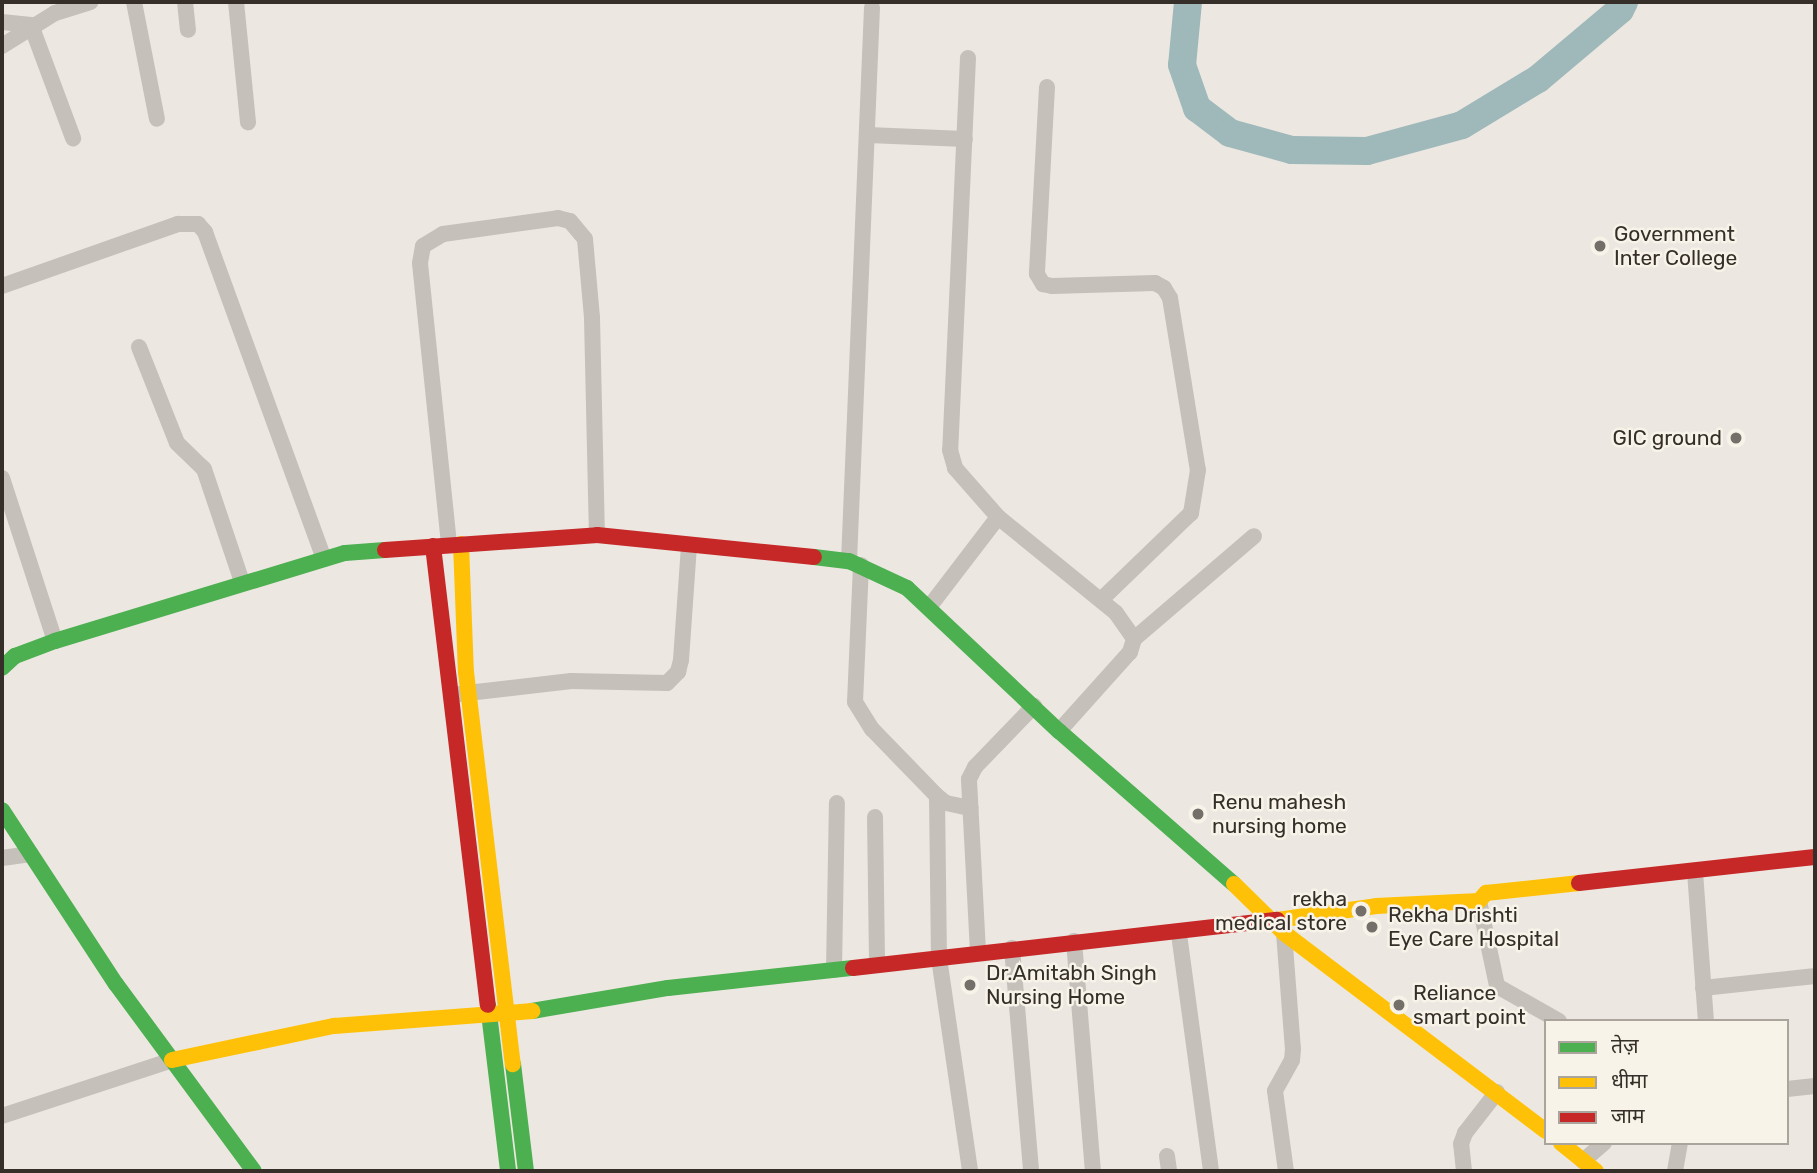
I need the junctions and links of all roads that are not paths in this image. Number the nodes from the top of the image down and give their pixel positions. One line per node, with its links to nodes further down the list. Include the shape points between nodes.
1 (90, 2): 7 (street)
2 (134, 2): 12 (street)
3 (185, 2): 8 (street)
4 (236, 2): 13 (street)
5 (872, 7): 14 (street)
6 (2, 22): 7 (street)
7 (32, 25): 9 (street); 15 (street)
8 (188, 30)
9 (2, 46)
10 (968, 58): 16 (street)
11 (1047, 87): 28 (street, via 1037,274 1043,284 1052,286 1155,283 1164,288 1170,298 1198,470 1191,513)
12 (157, 119)
13 (248, 122)
14 (868, 135): 16 (street); 26 (street)
15 (73, 138)
16 (965, 139): 20 (street, via 950,450 963,479)
17 (2, 286): 25 (street, via 178,224 198,224 205,232)
18 (139, 347): 27 (street, via 177,443 204,469)
19 (2, 478): 31 (street)
20 (998, 517): 28 (street); 29 (street)
21 (597, 535): 23 (street); 23 (street, via 592,318 585,239 570,221 558,218 443,234 423,246 420,263); 24 (street)
22 (1254, 536): 30 (street)
23 (448, 545): 25 (street); 33 (street); 33 (street)
24 (689, 545): 26 (street); 33 (street, via 681,660 673,679 660,686 571,681)
25 (324, 559): 27 (street)
26 (855, 563): 29 (street, via 907,587); 37 (street, via 855,702 865,721)
27 (242, 582): 31 (street)
28 (1101, 600): 30 (street, via 1128,626)
29 (930, 606): 34 (street)
30 (1134, 639): 35 (street, via 1130,652)
31 (55, 640): 32 (street, via 15,656)
32 (2, 667)
33 (461, 694): 36 (street)
34 (1034, 706): 35 (street); 39 (street, via 975,767 970,779)
35 (1059, 731): 47 (street)
36 (471, 784): 58 (street); 59 (street)
37 (937, 796): 39 (street); 53 (street)
38 (837, 803): 55 (street)
39 (970, 808): 52 (street)
40 (2, 810): 42 (street)
41 (875, 817): 54 (street)
42 (31, 854): 44 (street); 62 (street)
43 (1815, 857): 45 (street)
44 (2, 858)
45 (1695, 872): 46 (street, via 1486,893); 57 (street)
46 (1479, 901): 47 (street); 60 (street, via 1497,986)
47 (1272, 917): 48 (street); 49 (street)
48 (1284, 933): 65 (street); 79 (street, via 1293,1049 1275,1091)
49 (1179, 934): 50 (street); 78 (street)
50 (1074, 942): 51 (street); 77 (street)
51 (1012, 948): 52 (street); 76 (street)
52 (978, 952): 53 (street)
53 (939, 958): 54 (street); 75 (street)
54 (877, 965): 55 (street)
55 (834, 970): 59 (street, via 668,988)
56 (1815, 976): 57 (street)
57 (1703, 989): 61 (street)
58 (489, 1013): 59 (street); 62 (street, via 334,1026); 73 (street)
59 (509, 1015): 74 (street)
60 (1555, 1019)
61 (1706, 1019)
62 (172, 1060): 66 (street); 72 (street)
63 (1815, 1086): 64 (street)
64 (1789, 1089)
65 (1497, 1092): 67 (street); 80 (street, via 1465,1133 1461,1144)
66 (2, 1116)
67 (1544, 1129)
68 (1563, 1145): 71 (street)
69 (1602, 1145): 71 (street)
70 (1680, 1145): 82 (street)
71 (1583, 1161): 81 (street)
72 (254, 1171)
73 (508, 1171)
74 (526, 1171)
75 (970, 1171)
76 (1031, 1171)
77 (1093, 1171)
78 (1211, 1171)
79 (1286, 1171)
80 (1464, 1171)
81 (1596, 1171)
82 (1675, 1171)

